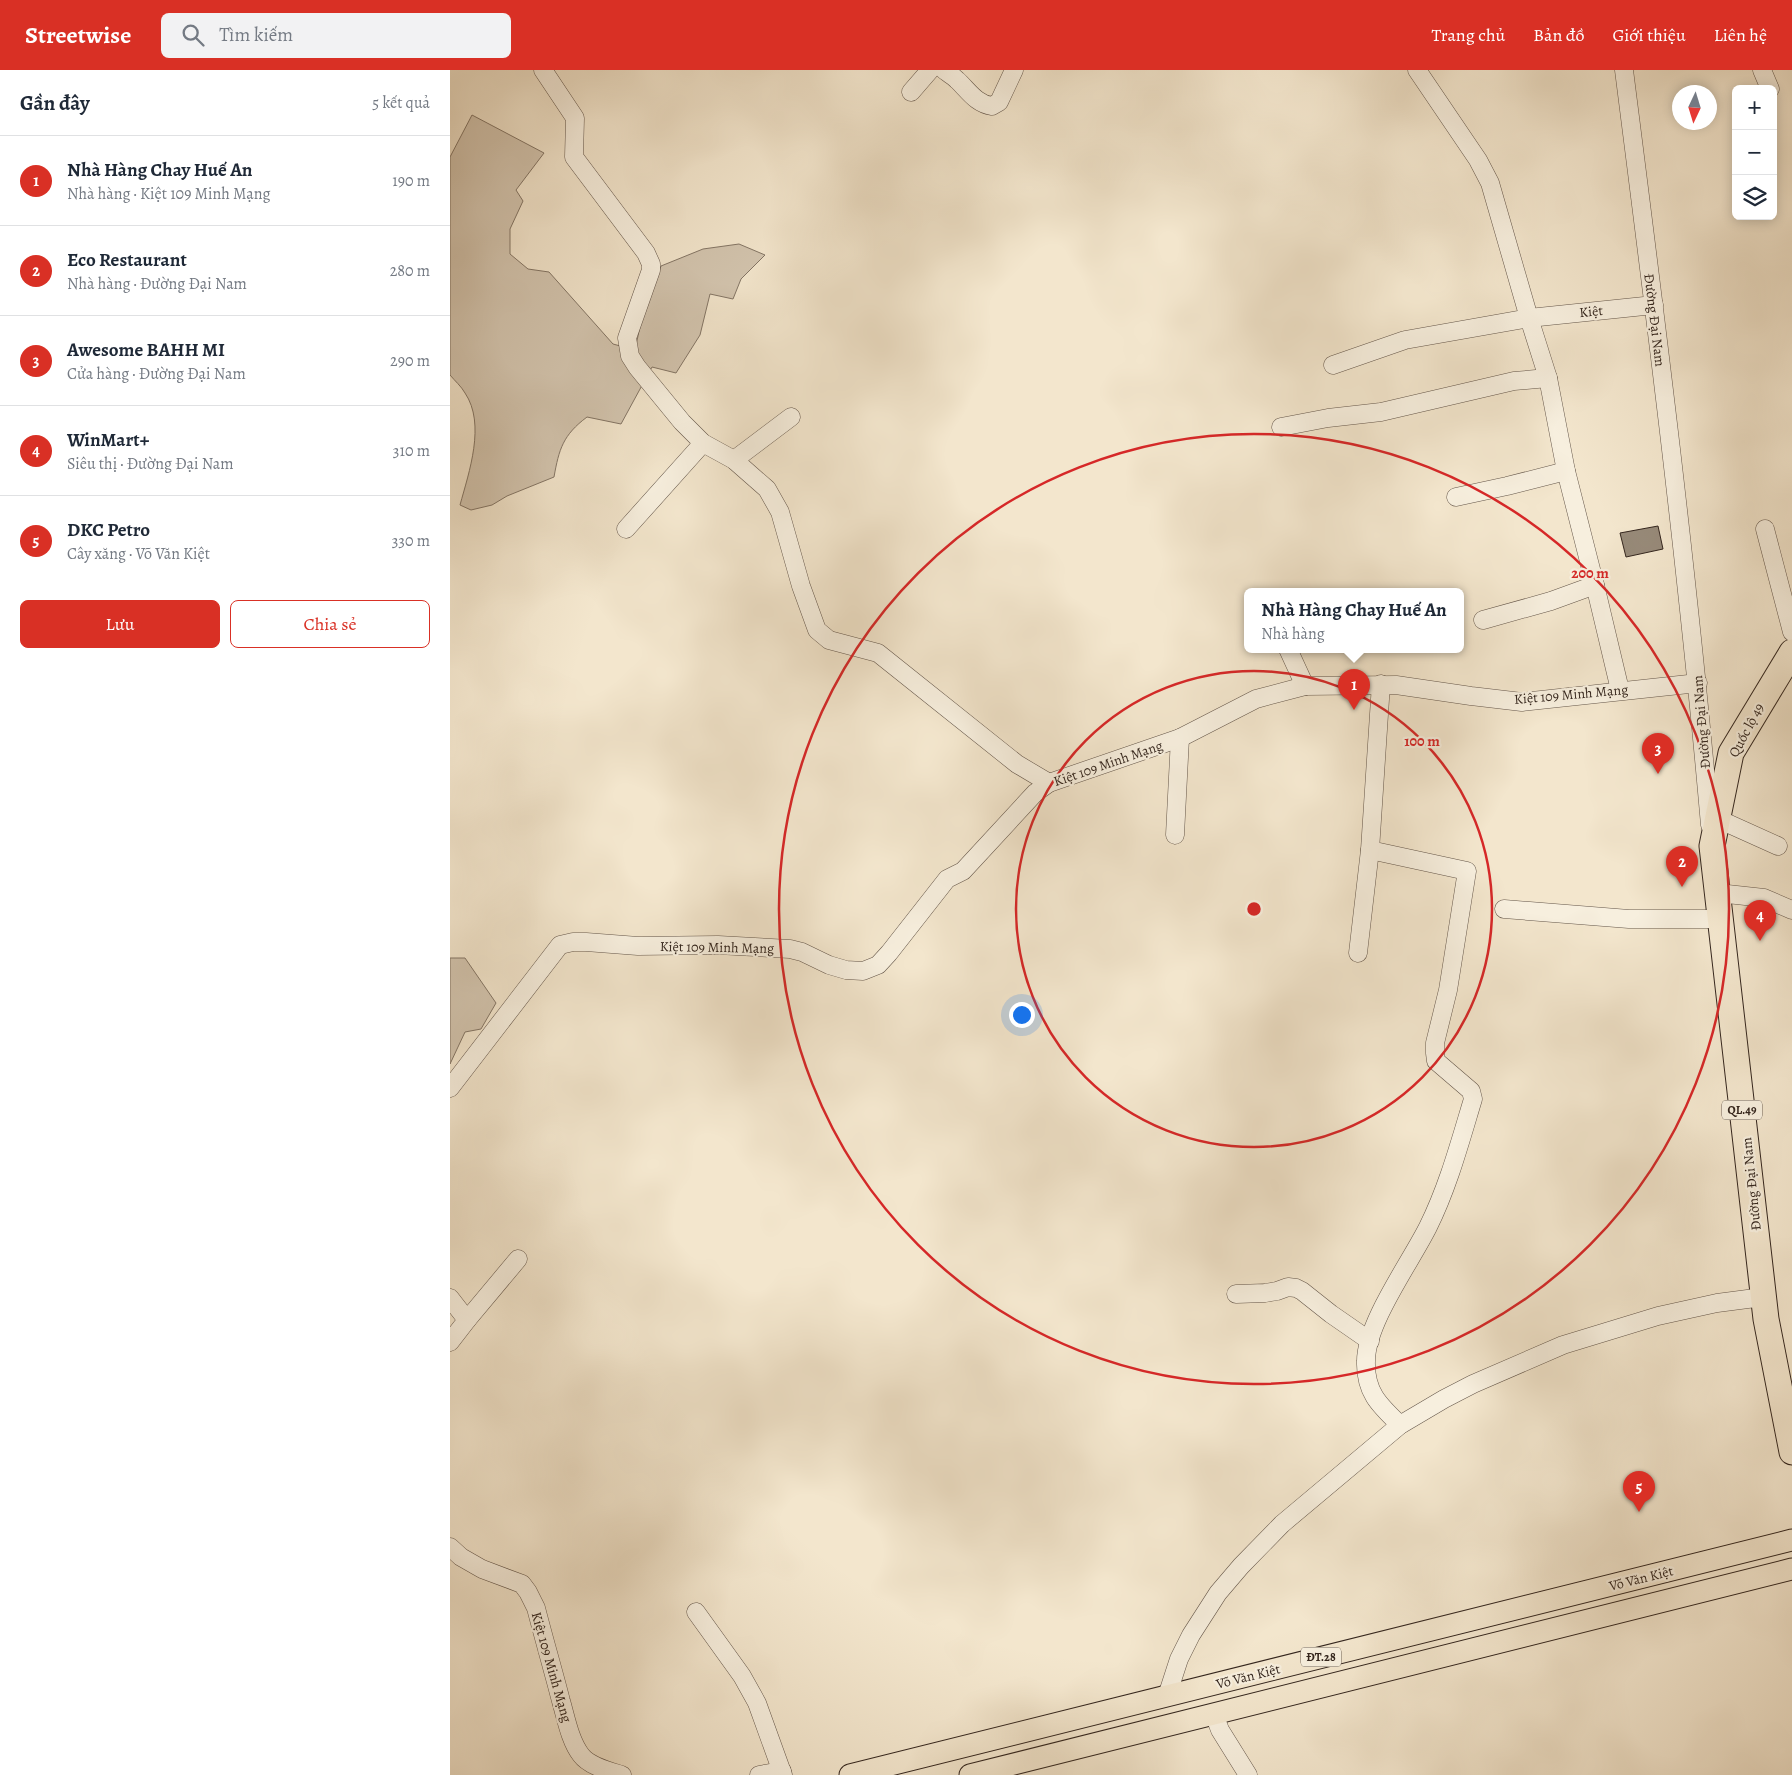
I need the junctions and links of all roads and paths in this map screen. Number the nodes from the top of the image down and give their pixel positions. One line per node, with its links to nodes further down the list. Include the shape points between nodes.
1 (543, 70): 16 (street, via 575,118 574,157 652,264 628,338 630,356)
2 (930, 70): 9 (street)
3 (944, 70): 4 (street, via 982,104 995,106)
4 (1014, 70)
5 (1624, 70): 10 (street, Đường Đại Nam)
6 (1762, 70): 8 (street)
7 (1423, 72): 11 (street, via 1490,183)
8 (1768, 85)
9 (911, 92)
10 (1654, 305): 11 (street, Kiệt); 26 (street, Đường Đại Nam)
11 (1529, 318): 12 (street, Kiệt, via 1404,340); 13 (street)
12 (1333, 365)
13 (1548, 378): 15 (street, via 1514,380 1381,412); 18 (street)
14 (790, 418): 17 (street)
15 (1281, 427)
16 (703, 444): 17 (street); 20 (street)
17 (734, 460): 31 (street, via 767,488 780,512 817,630 829,640 878,653 1017,764)
18 (1566, 471): 19 (street); 22 (street)
19 (1456, 497)
20 (626, 529)
21 (1765, 529): 24 (street)
22 (1595, 585): 23 (street); 29 (street)
23 (1482, 620)
24 (1791, 649): 32 (highway, Quốc lộ 49 / QL.49, via 1731,752)
25 (1290, 653): 28 (street)
26 (1698, 683): 29 (street, Kiệt 109 Minh Mạng); 34 (street, Đường Đại Nam)
27 (1381, 684): 28 (street, Kiệt 109 Minh Mạng); 29 (street, Kiệt 109 Minh Mạng, via 1522,702); 36 (street)
28 (1306, 686): 30 (street, Kiệt 109 Minh Mạng, via 1256,699)
29 (1620, 690)
30 (1180, 738): 31 (street, Kiệt 109 Minh Mạng); 33 (street)
31 (1049, 783): 42 (street, Kiệt 109 Minh Mạng, via 1035,793 964,871 947,879 878,965 864,971 846,970 802,952 768,947 638,946 586,942 560,945)
32 (1718, 819): 34 (highway, Quốc lộ 49 / QL.49); 35 (street)
33 (1175, 835)
34 (1712, 846): 37 (highway, Đường Đại Nam / QL.49)
35 (1778, 846)
36 (1370, 850): 41 (street); 48 (street, via 1467,871 1435,1053 1436,1061 1471,1091 1474,1099 1428,1227 1388,1299)
37 (1718, 893): 39 (street, via 1764,898); 40 (highway, Đường Đại Nam / QL.49)
38 (1504, 909): 40 (street, via 1629,919)
39 (1792, 910)
40 (1721, 919): 45 (highway, Đường Đại Nam / QL.49)
41 (1358, 953)
42 (450, 1088)
43 (518, 1259): 47 (street)
44 (1236, 1294): 48 (street, via 1296,1288)
45 (1763, 1296): 50 (highway, Đường Đại Nam / QL.49); 51 (street, via 1658,1316 1562,1346 1473,1384)
46 (450, 1298): 47 (street)
47 (467, 1320): 49 (street)
48 (1370, 1341): 51 (street, via 1366,1357 1367,1384 1383,1409)
49 (450, 1342)
50 (1784, 1371): 52 (highway, QL.49)
51 (1400, 1425): 59 (street, via 1282,1524 1241,1566 1218,1593 1191,1635)
52 (1792, 1452)
53 (1792, 1540): 57 (main road, Võ Văn Kiệt / ĐT.28)
54 (450, 1547): 62 (street, Kiệt 109 Minh Mạng, via 482,1569 522,1584 536,1608 576,1748 589,1762)
55 (1792, 1569): 58 (main road, Võ Văn Kiệt / ĐT.28)
56 (696, 1612): 61 (street, via 742,1676 757,1703)
57 (1336, 1654): 58 (main road); 59 (main road, Võ Văn Kiệt / ĐT.28)
58 (1343, 1681): 60 (main road, Võ Văn Kiệt / ĐT.28)
59 (1167, 1696): 64 (main road, Võ Văn Kiệt / ĐT.28)
60 (1214, 1714): 65 (main road, Võ Văn Kiệt / ĐT.28); 66 (street, via 1220,1730)
61 (783, 1773): 63 (street)
62 (622, 1775)
63 (759, 1775)
64 (850, 1775)
65 (970, 1775)
66 (1248, 1775)

